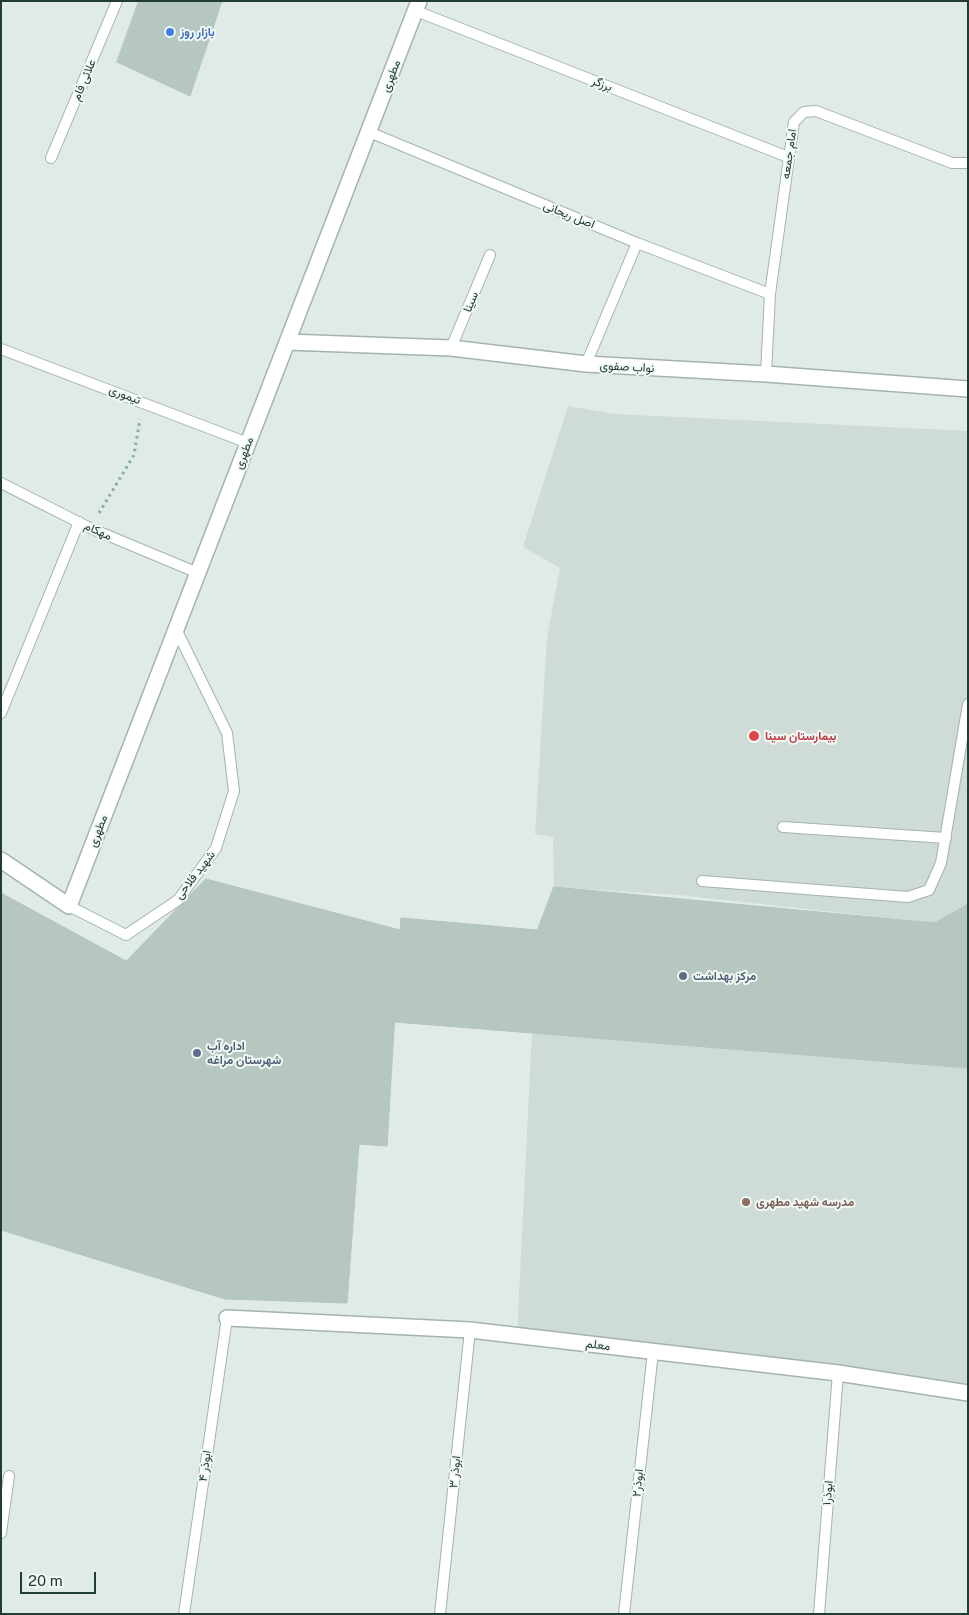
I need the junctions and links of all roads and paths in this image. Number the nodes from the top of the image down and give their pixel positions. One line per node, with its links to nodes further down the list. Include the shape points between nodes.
1 (117, 1): 5 (lane, علائی فام)
2 (418, 6): 3 (street, مطهری); 4 (lane, برزگر)
3 (368, 132): 7 (lane, اصل ریحانی); 10 (street, مطهری)
4 (788, 157): 6 (lane, امام جمعه, via 794,122 804,112 816,111 952,163); 9 (lane, امام جمعه)
5 (51, 158)
6 (968, 163)
7 (637, 243): 9 (lane, اصل ریحانی); 13 (lane)
8 (490, 255): 11 (lane, سینا)
9 (770, 294): 14 (lane, امام جمعه)
10 (287, 342): 11 (street, نواب صفوی); 17 (street, مطهری)
11 (451, 348): 13 (street, نواب صفوی)
12 (1, 349): 16 (lane, تیموری)
13 (586, 364): 14 (street, نواب صفوی)
14 (766, 374): 15 (street, نواب صفوی)
15 (968, 389)
16 (147, 403): 17 (lane, تیموری); 20 (path, via 138,426 134,455)
17 (248, 443): 21 (street, مطهری)
18 (1, 482): 19 (lane, مهکام)
19 (79, 522): 20 (lane, مهکام); 24 (lane)
20 (90, 528): 21 (lane, مهکام)
21 (198, 573): 22 (street, مطهری)
22 (176, 629): 29 (street, مطهری); 29 (lane, شهید فلاحی, via 226,733 234,791 216,848 178,900 126,935)
23 (968, 704): 26 (lane)
24 (1, 713)
25 (784, 827): 26 (lane)
26 (946, 838): 28 (lane, via 941,863 929,890 908,896)
27 (1, 860): 29 (street, شهید فلاحی)
28 (702, 881)
29 (69, 906)
30 (226, 1318): 31 (street, معلم); 37 (lane, ابوذر ۴)
31 (470, 1330): 32 (street, معلم); 38 (lane, ابوذر ۳)
32 (653, 1352): 33 (street, معلم); 39 (lane, ابوذر۲)
33 (838, 1373): 34 (street, معلم); 40 (lane, ابوذر۱)
34 (968, 1394)
35 (9, 1476): 36 (lane)
36 (1, 1534)
37 (184, 1614)
38 (440, 1614)
39 (624, 1614)
40 (818, 1614)

